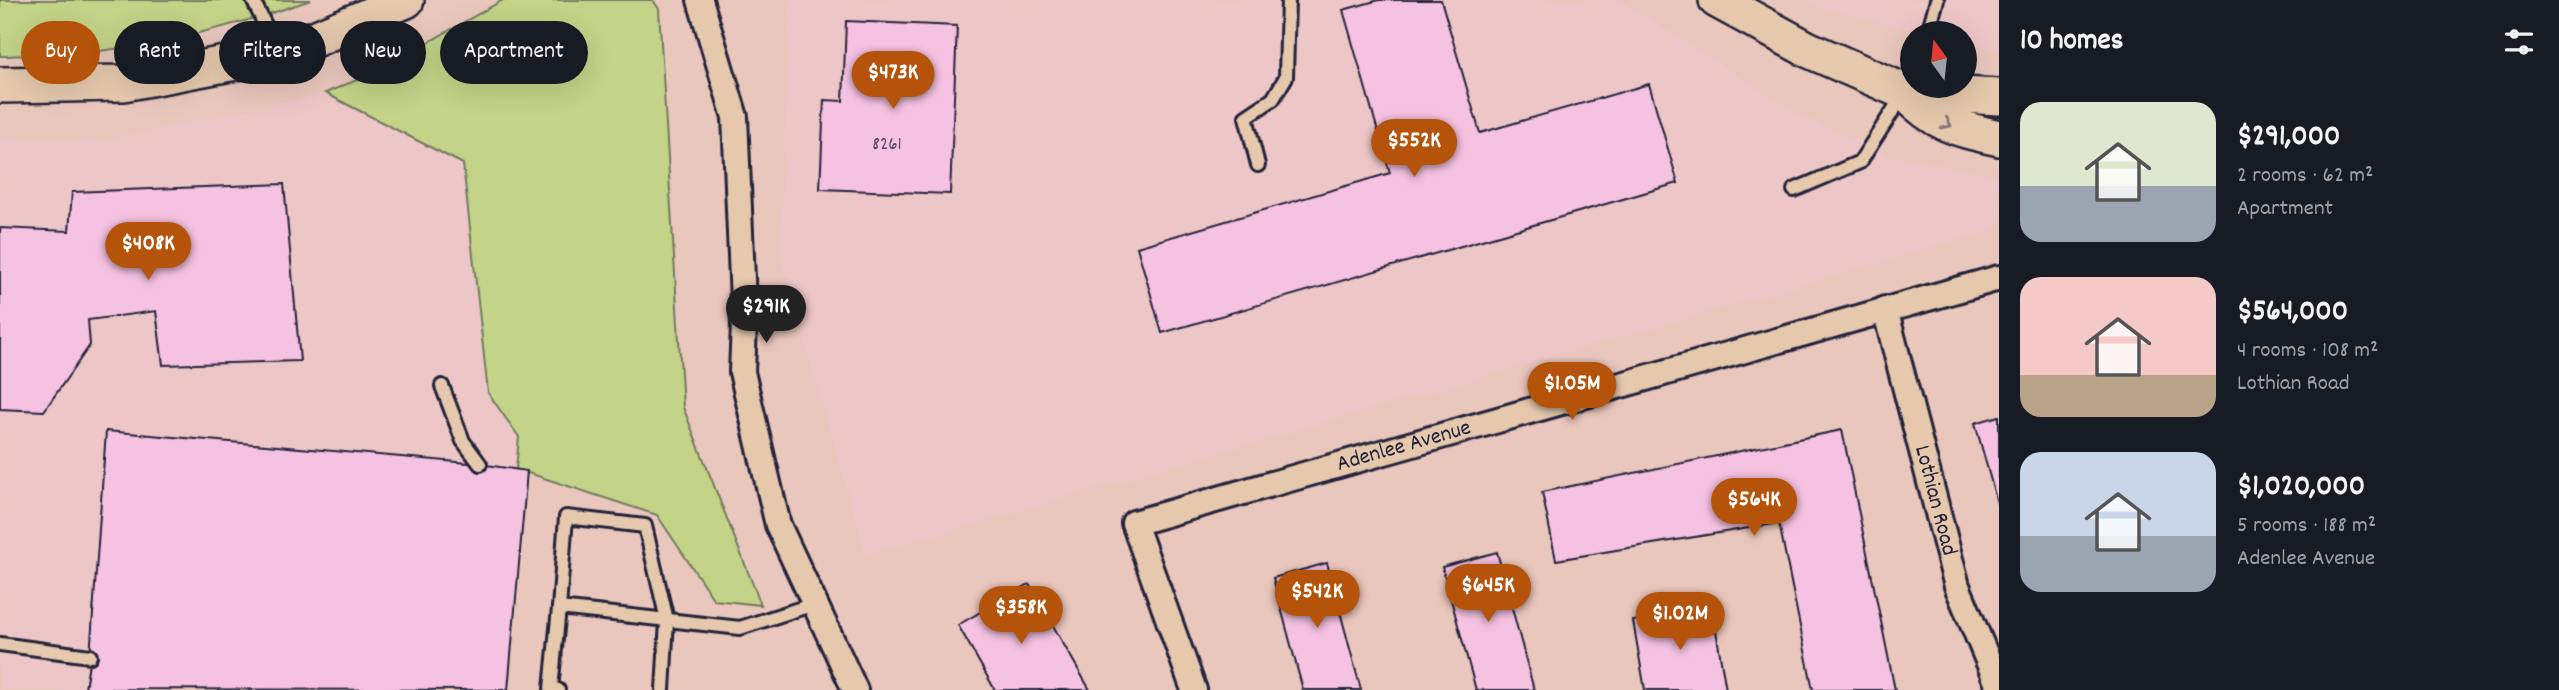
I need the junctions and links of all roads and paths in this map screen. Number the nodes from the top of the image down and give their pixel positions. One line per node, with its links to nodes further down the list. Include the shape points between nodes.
1 (253, 0): 7 (lane)
2 (406, 0): 9 (street)
3 (700, 0): 24 (street, via 735,117 744,325 741,372 778,525)
4 (1288, 0): 18 (lane, via 1286,77 1273,99 1246,117)
5 (1717, 0): 11 (street, via 1808,49)
6 (1937, 0): 8 (lane)
7 (263, 21)
8 (1931, 21)
9 (326, 34)
10 (219, 65): 12 (street, via 123,83)
11 (1900, 80)
12 (0, 85)
13 (1978, 94): 14 (street)
14 (1999, 97)
15 (1900, 98): 19 (lane, via 1860,163)
16 (1916, 98): 17 (street, one-way to 17, via 1921,108 1947,126)
17 (1999, 138)
18 (1258, 165)
19 (1794, 190)
20 (1999, 278): 21 (street, Adenlee Avenue)
21 (1885, 309): 29 (street, Lothian Road, via 1957,586); 33 (street, Adenlee Avenue, via 1134,523)
22 (442, 386): 23 (lane, via 463,441)
23 (480, 464)
24 (814, 604): 26 (lane, via 740,628); 32 (street)
25 (559, 608): 26 (lane); 26 (lane, via 566,517 645,526); 30 (lane, via 551,689)
26 (667, 620): 31 (lane)
27 (0, 644): 28 (lane)
28 (90, 656)
29 (1999, 687)
30 (558, 690)
31 (663, 690)
32 (855, 690)
33 (1194, 690)

